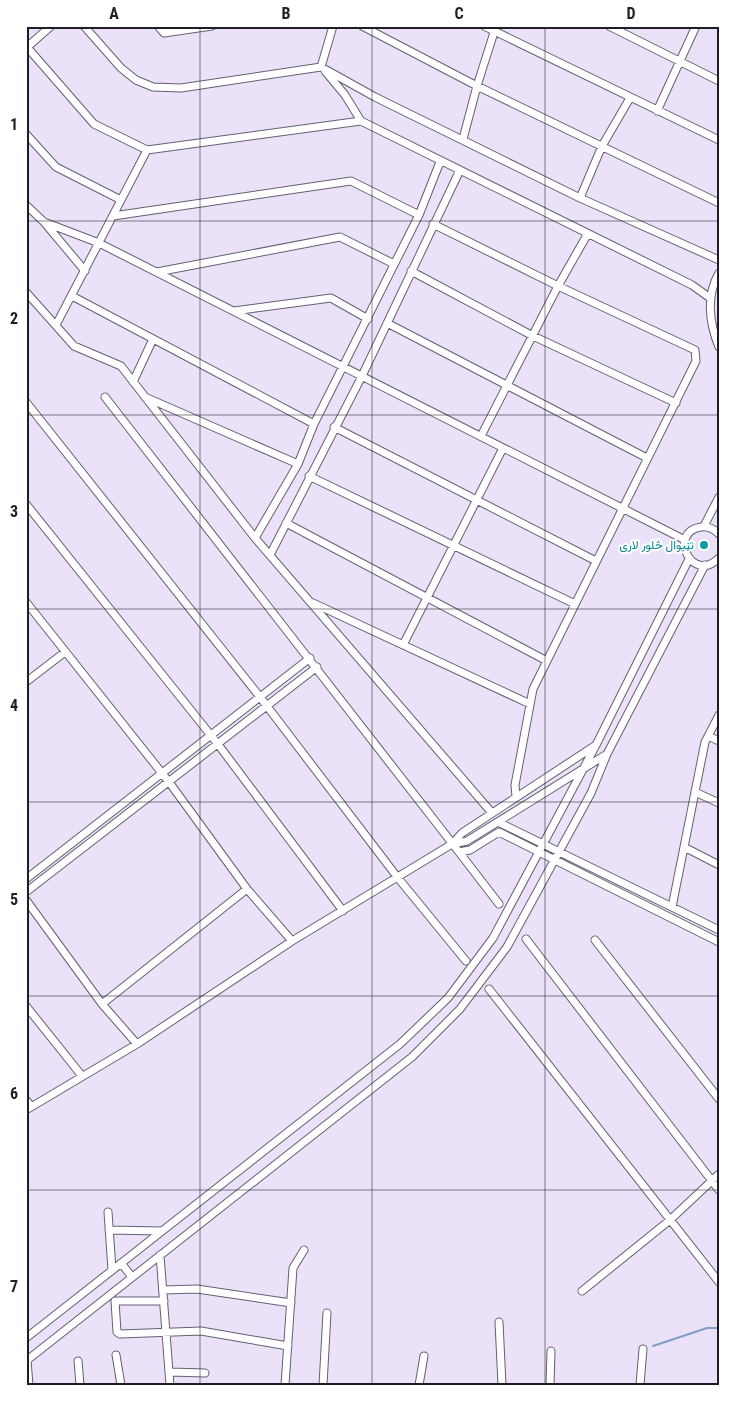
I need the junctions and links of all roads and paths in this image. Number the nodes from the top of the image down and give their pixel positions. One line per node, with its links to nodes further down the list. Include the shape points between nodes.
1 (51, 26): 11 (street)
2 (84, 26): 13 (street, via 120,68 153,87 181,88)
3 (158, 26): 4 (street, via 164,33)
4 (212, 26)
5 (333, 26): 13 (street)
6 (362, 26): 15 (street)
7 (484, 26): 10 (street)
8 (609, 26): 12 (street)
9 (696, 26): 12 (street)
10 (495, 29): 15 (street); 16 (street)
11 (26, 47): 23 (street, via 94,124)
12 (679, 61): 14 (street); 17 (street)
13 (321, 67): 18 (street); 20 (street)
14 (719, 81)
15 (476, 86): 20 (street); 22 (street)
16 (630, 98): 17 (street); 22 (street)
17 (658, 111): 21 (street)
18 (361, 120): 23 (street); 24 (street)
19 (26, 134): 27 (street, via 56,167)
20 (463, 139): 26 (street)
21 (719, 140)
22 (602, 146): 26 (street); 28 (street)
23 (147, 150): 27 (street)
24 (440, 162): 25 (street); 30 (street)
25 (460, 170): 33 (street); 34 (street)
26 (580, 198): 36 (street)
27 (121, 200): 31 (street)
28 (719, 203)
29 (26, 204): 32 (street)
30 (419, 215): 31 (street, via 351,181); 37 (street)
31 (113, 216): 35 (street)
32 (44, 222): 35 (street); 38 (street)
33 (433, 224): 40 (street); 42 (street)
34 (587, 235): 42 (street); 45 (street, via 692,285)
35 (99, 243): 38 (street); 39 (street)
36 (719, 260)
37 (394, 264): 39 (street, via 340,237); 47 (street)
38 (85, 270): 44 (street)
39 (156, 272): 46 (street)
40 (411, 272): 48 (street); 50 (street)
41 (719, 273): 45 (street)
42 (558, 286): 50 (street); 60 (street, via 695,350 696,361)
43 (26, 292): 49 (street)
44 (72, 296): 49 (street); 51 (street)
45 (710, 298): 52 (street, via 712,323)
46 (233, 311): 47 (street, via 331,298); 53 (street)
47 (368, 319): 53 (street)
48 (387, 323): 54 (street); 56 (street)
49 (56, 325): 55 (street, via 74,346 122,366)
50 (533, 336): 56 (street); 60 (street)
51 (153, 338): 55 (street); 61 (street)
52 (719, 347)
53 (344, 367): 54 (street); 61 (street)
54 (362, 376): 62 (street); 63 (street)
55 (133, 382): 57 (street)
56 (508, 385): 63 (street); 65 (street)
57 (145, 396): 66 (street); 75 (street)
58 (105, 397): 89 (street)
59 (26, 402): 93 (street)
60 (676, 403): 65 (street)
61 (314, 424): 66 (street)
62 (334, 427): 67 (street); 69 (street)
63 (481, 436): 64 (street)
64 (503, 448): 69 (street); 71 (street)
65 (647, 458): 71 (street)
66 (298, 464): 75 (street)
67 (310, 476): 72 (street); 77 (street)
68 (719, 497): 73 (street)
69 (477, 499): 77 (street); 81 (street)
70 (26, 504): 97 (street)
71 (623, 507): 76 (street); 81 (street)
72 (286, 523): 78 (street); 83 (street)
73 (704, 526): 74 (street); 76 (street, via 693,530)
74 (718, 530)
75 (255, 538): 78 (street)
76 (685, 540): 80 (street)
77 (453, 547): 83 (street); 86 (street)
78 (270, 555): 84 (street)
79 (719, 558): 82 (street)
80 (689, 559): 82 (street); 101 (street)
81 (596, 561): 86 (street)
82 (705, 565): 102 (street)
83 (427, 597): 87 (street); 90 (street)
84 (310, 601): 87 (street); 109 (street)
85 (26, 602): 88 (street)
86 (574, 604): 90 (street)
87 (403, 645): 94 (street)
88 (65, 652): 92 (street); 104 (street)
89 (310, 658): 91 (street); 93 (street)
90 (547, 661): 94 (street, via 533,689)
91 (317, 667): 95 (street); 111 (street)
92 (26, 682)
93 (260, 697): 95 (street); 97 (street)
94 (530, 704): 107 (street, via 515,785)
95 (267, 706): 100 (street); 119 (street)
96 (719, 715): 98 (street)
97 (210, 736): 100 (street); 104 (street)
98 (708, 736): 99 (street); 106 (street)
99 (719, 741)
100 (217, 743): 105 (street); 126 (street)
101 (596, 745): 103 (street); 107 (street)
102 (608, 754): 103 (street); 115 (street)
103 (584, 768): 110 (street); 112 (street)
104 (162, 774): 105 (street); 120 (street)
105 (169, 782): 121 (street); 122 (street)
106 (695, 792): 108 (street); 113 (street)
107 (516, 797): 109 (street)
108 (719, 803)
109 (492, 813): 111 (street, via 462,833)
110 (498, 822): 111 (street, via 467,841); 112 (street)
111 (452, 844): 114 (street); 119 (street)
112 (544, 844): 115 (street); 116 (street)
113 (684, 847): 118 (street); 125 (street)
114 (459, 852): 116 (street, via 470,850 499,832); 124 (street)
115 (559, 852): 117 (street); 125 (street)
116 (539, 853): 117 (street); 147 (street, via 493,938 448,998 400,1044)
117 (555, 860): 131 (street); 149 (street, via 507,947 460,1009 412,1057)
118 (719, 865)
119 (398, 878): 126 (street); 132 (street)
120 (26, 879)
121 (247, 889): 130 (street); 134 (street)
122 (26, 892)
123 (26, 900): 134 (street)
124 (499, 904)
125 (672, 907): 127 (street)
126 (343, 912): 130 (street)
127 (719, 930)
128 (526, 939): 142 (street)
129 (595, 940): 138 (street)
130 (292, 941): 136 (street)
131 (719, 942)
132 (466, 961)
133 (489, 989): 145 (street)
134 (102, 1004): 136 (street)
135 (26, 1006): 137 (street)
136 (137, 1044): 137 (street)
137 (82, 1076): 140 (street)
138 (719, 1099)
139 (26, 1100): 140 (street)
140 (29, 1108)
141 (719, 1174): 142 (street)
142 (711, 1180): 143 (street); 145 (street)
143 (719, 1190)
144 (108, 1212): 146 (street)
145 (670, 1220): 153 (street); 155 (street)
146 (109, 1230): 147 (street); 151 (street)
147 (161, 1231): 150 (street)
148 (304, 1250): 157 (street, via 294,1268)
149 (160, 1255): 152 (street); 154 (street)
150 (121, 1263): 151 (street); 152 (street)
151 (112, 1270): 161 (street)
152 (132, 1277): 167 (street)
153 (719, 1282)
154 (163, 1290): 156 (street); 157 (street, via 197,1289)
155 (582, 1291)
156 (164, 1302): 160 (street); 160 (street, via 114,1301 120,1334)
157 (291, 1303): 162 (street)
158 (327, 1313): 176 (street)
159 (499, 1322): 178 (street)
160 (167, 1332): 162 (street, via 210,1332); 169 (street)
161 (26, 1338)
162 (288, 1346): 175 (street)
163 (643, 1349): 180 (street)
164 (551, 1350): 179 (street)
165 (116, 1355): 173 (street)
166 (424, 1356): 177 (street)
167 (26, 1360): 171 (street)
168 (78, 1361): 172 (street)
169 (170, 1372): 170 (street); 174 (street)
170 (205, 1373)
171 (29, 1385)
172 (80, 1385)
173 (121, 1385)
174 (170, 1385)
175 (285, 1385)
176 (323, 1385)
177 (419, 1385)
178 (502, 1385)
179 (550, 1385)
180 (640, 1385)

